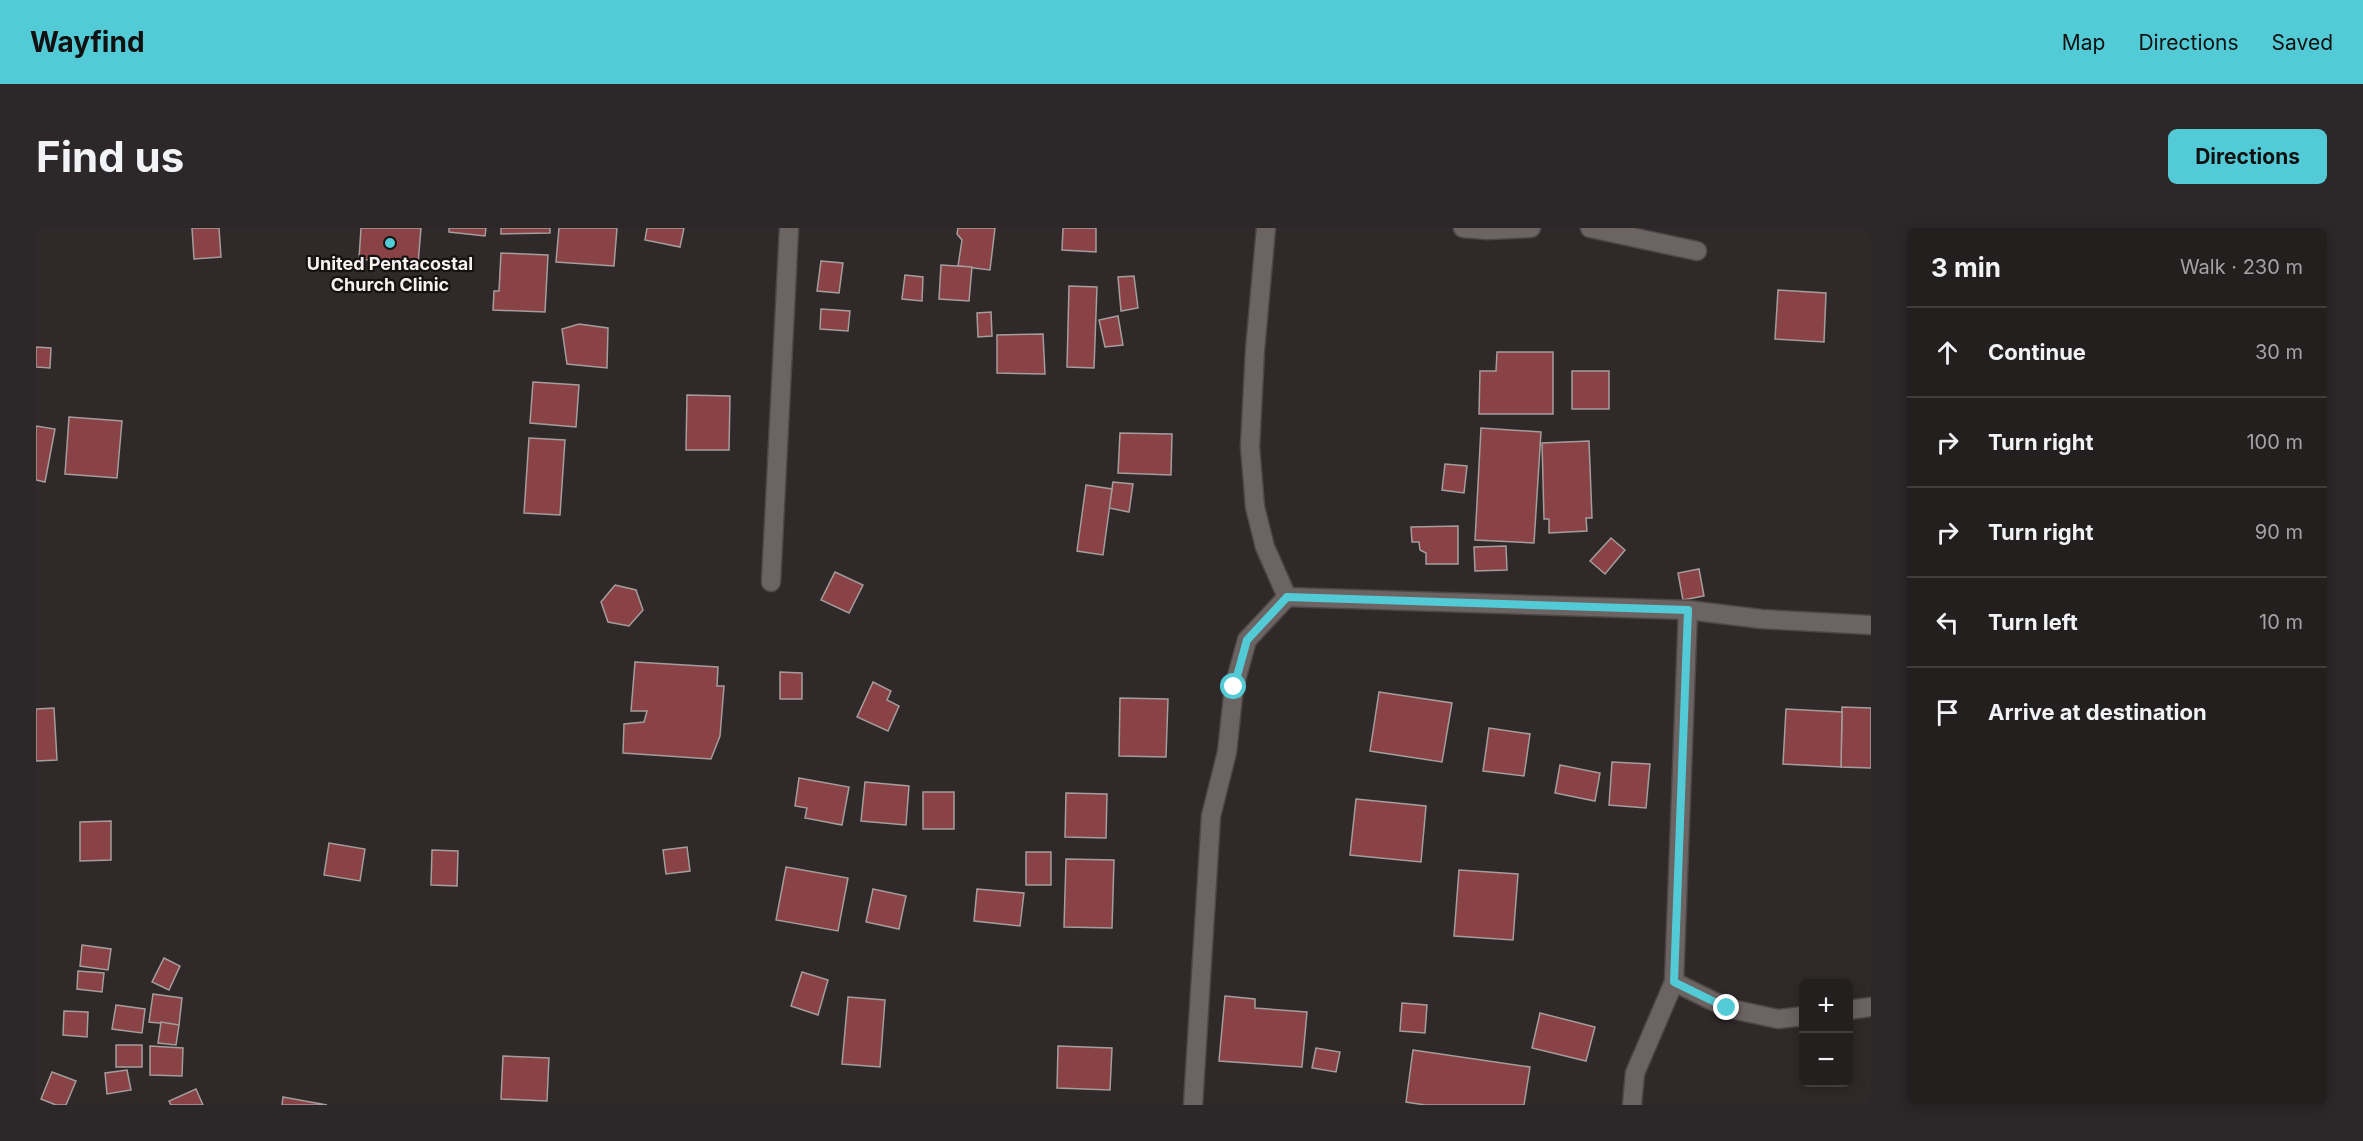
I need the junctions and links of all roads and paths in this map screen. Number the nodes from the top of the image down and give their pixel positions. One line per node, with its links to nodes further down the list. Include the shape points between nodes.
1 (789, 228): 7 (street)
2 (1266, 228): 8 (street, via 1250,447 1265,547)
3 (1463, 228): 4 (street)
4 (1531, 228)
5 (1590, 228): 6 (street)
6 (1697, 251)
7 (771, 582)
8 (1287, 597): 9 (street); 15 (street, via 1247,640 1234,687 1227,752 1211,816)
9 (1688, 610): 10 (street, via 1761,619); 11 (street)
10 (1871, 625)
11 (1674, 982): 14 (street, via 1727,1008 1778,1019); 16 (street, via 1635,1073)
12 (1871, 1007): 13 (street)
13 (1853, 1009)
14 (1799, 1016)
15 (1193, 1105)
16 (1632, 1105)

